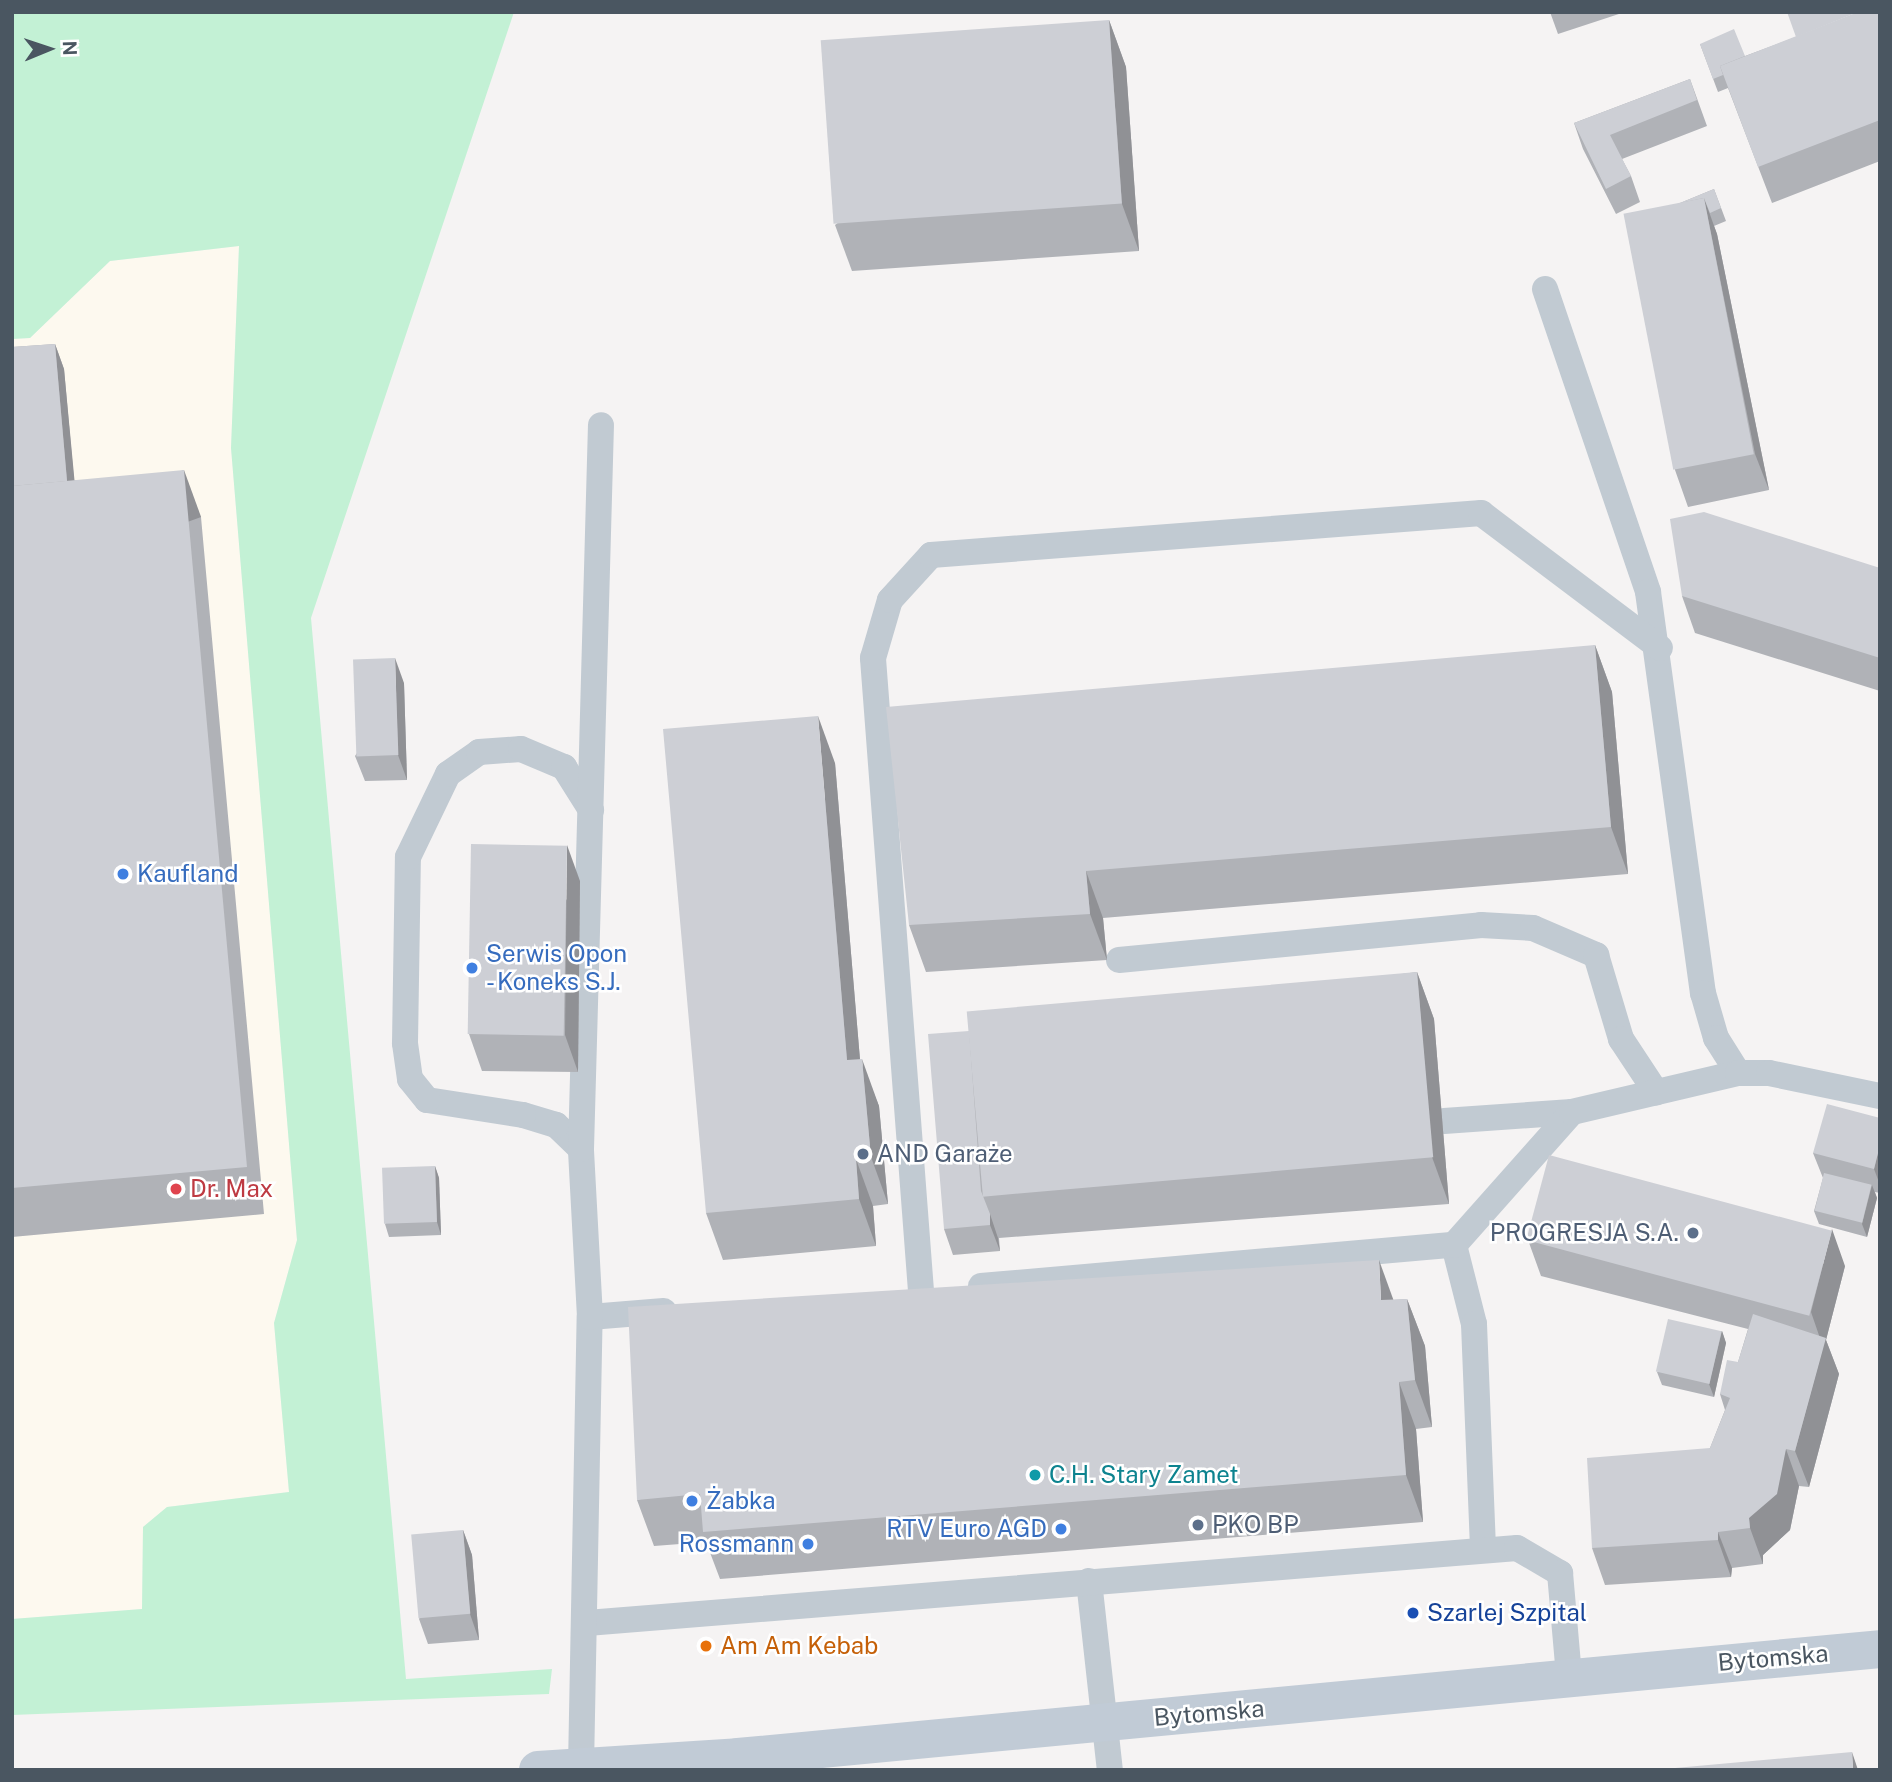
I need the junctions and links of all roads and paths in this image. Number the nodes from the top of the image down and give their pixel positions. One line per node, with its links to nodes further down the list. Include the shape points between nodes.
1 (1545, 289): 3 (lane, via 1648,592)
2 (601, 425): 4 (lane)
3 (1660, 648): 6 (lane, via 1703,993 1716,1038); 13 (lane, via 1481,513 930,555 890,600 873,659)
4 (591, 810): 11 (lane); 11 (lane, via 564,767 521,749 479,752 448,774 408,857 405,1044 410,1079 427,1100 534,1118 556,1125)
5 (1119, 960): 7 (lane, via 1481,925 1533,928 1596,955 1621,1039)
6 (1738, 1073): 7 (lane); 8 (lane, via 1769,1073)
7 (1656, 1092): 9 (lane)
8 (1880, 1096)
9 (1572, 1112): 10 (lane); 12 (lane)
10 (1444, 1121)
11 (581, 1149): 16 (lane)
12 (1454, 1245): 13 (lane); 17 (lane, via 1474,1324)
13 (921, 1291): 14 (lane)
14 (893, 1293)
15 (698, 1308): 16 (lane)
16 (590, 1317): 19 (lane)
17 (1483, 1546): 18 (lane); 21 (lane, via 1517,1548 1560,1573)
18 (1089, 1581): 19 (lane); 22 (lane)
19 (587, 1623): 23 (lane)
20 (1880, 1649): 21 (street, Bytomska)
21 (1569, 1676): 22 (street, Bytomska)
22 (1107, 1723): 23 (street, Bytomska); 25 (lane)
23 (581, 1767): 24 (street, Bytomska)
24 (538, 1770)
25 (1111, 1770)

